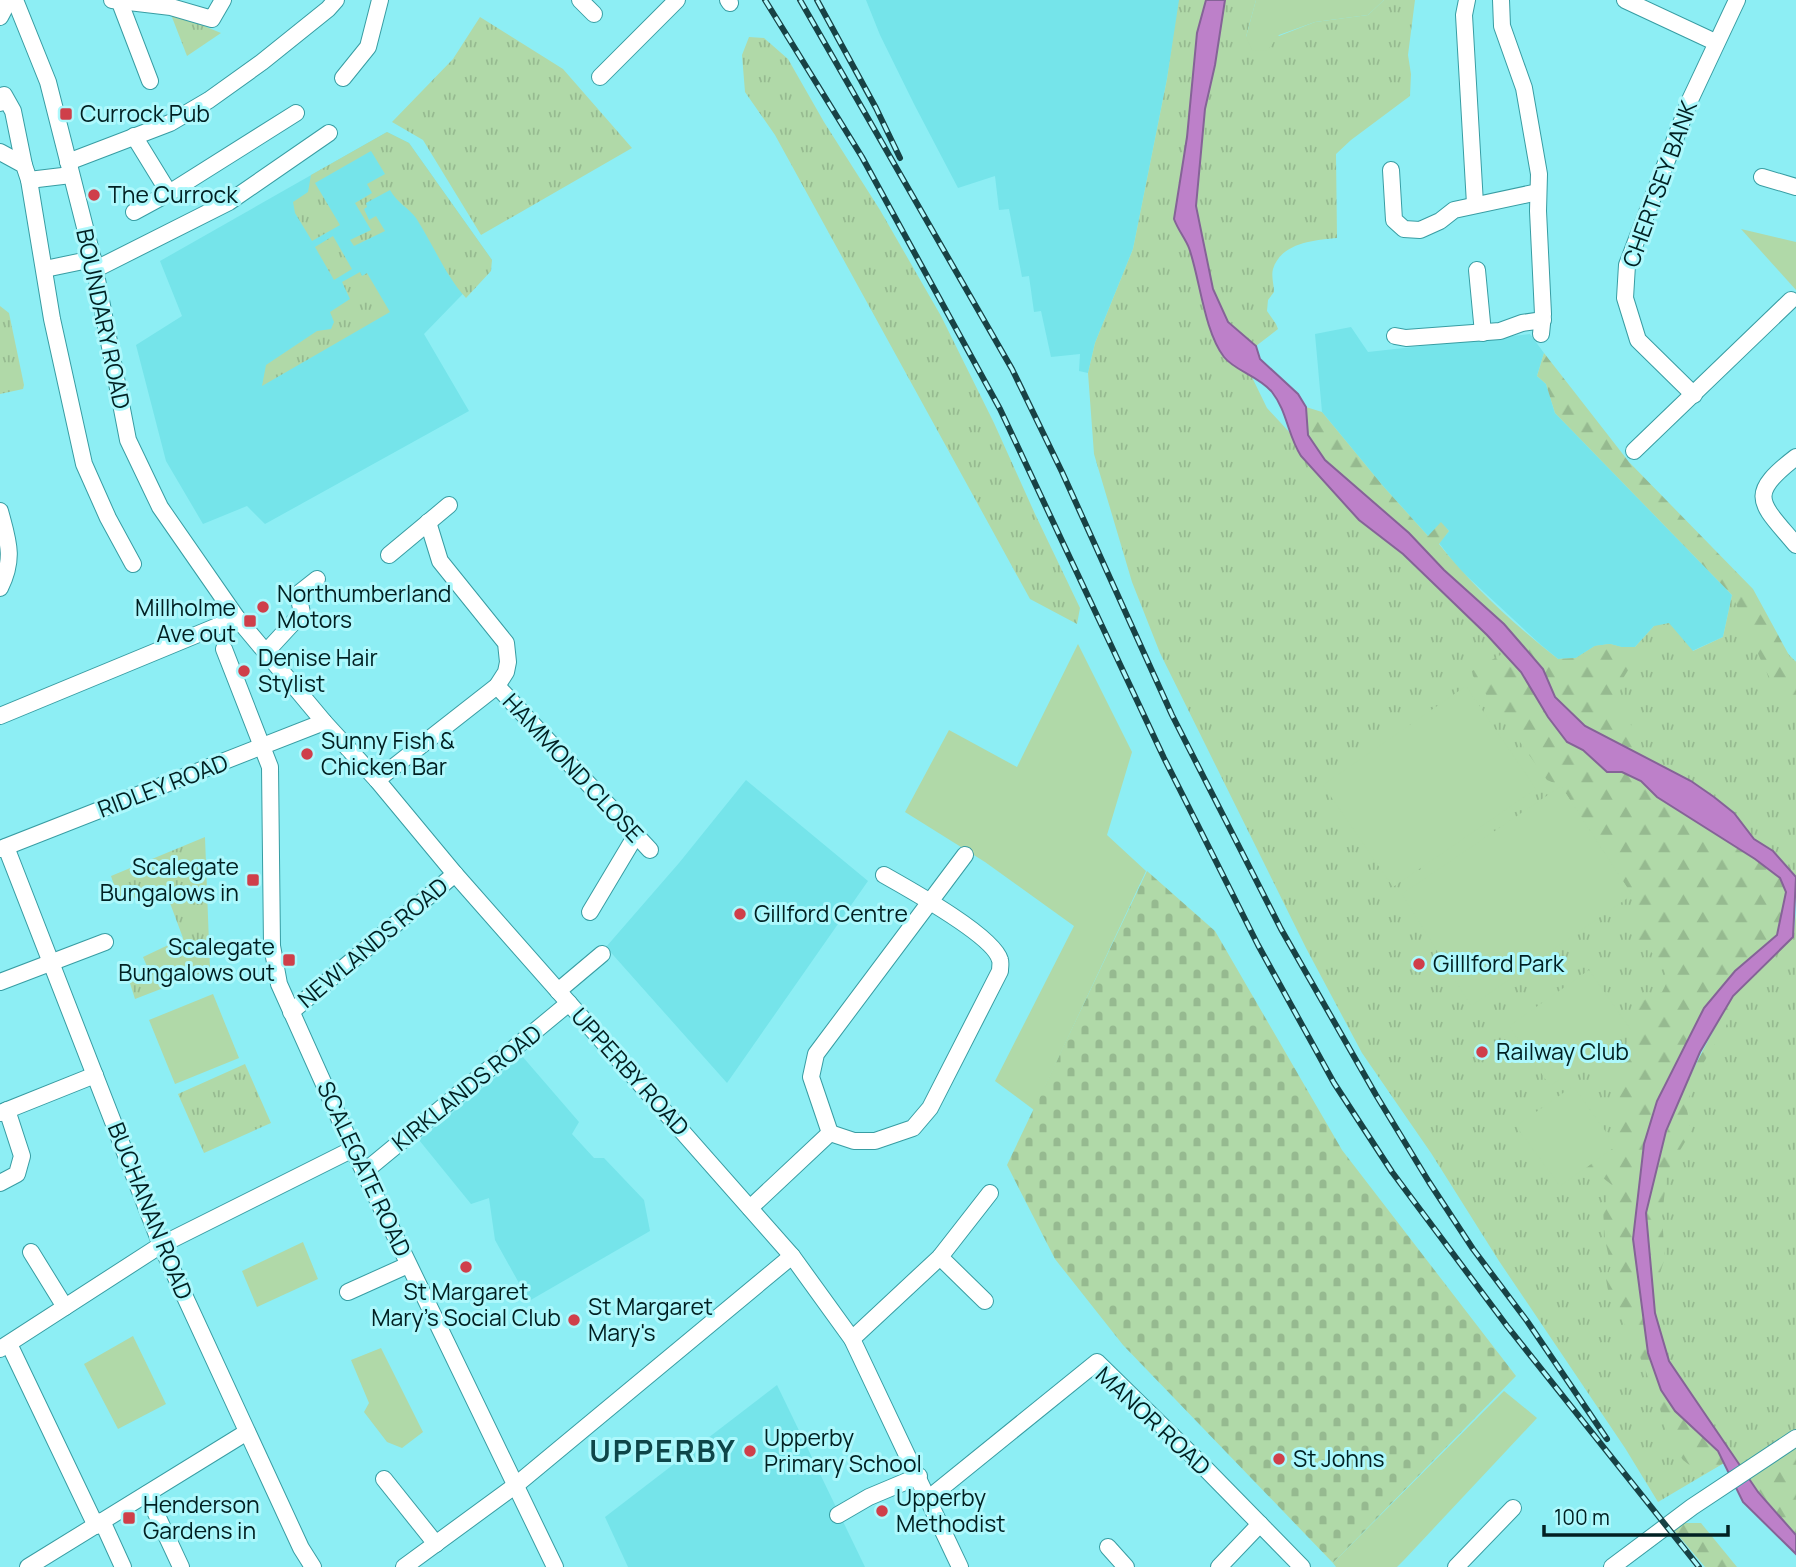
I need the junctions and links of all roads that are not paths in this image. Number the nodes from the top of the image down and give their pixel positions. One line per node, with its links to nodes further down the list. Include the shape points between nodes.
1 (9, 0): 15 (street)
2 (15, 0): 25 (street, BOUNDARY ROAD, via 48,82)
3 (112, 0): 4 (street)
4 (118, 0): 5 (street, via 171,7 212,19); 19 (street)
5 (223, 0)
6 (336, 0): 23 (street, via 209,100 170,123)
7 (380, 0): 18 (street, via 368,47)
8 (580, 0): 14 (street)
9 (677, 0): 17 (street)
10 (1466, 0): 32 (street)
11 (1501, 0): 30 (street, via 1502,26 1527,100)
12 (1625, 0): 16 (street)
13 (1737, 0): 16 (street, CHERTSEY BANK)
14 (594, 14)
15 (0, 17)
16 (1715, 42): 40 (street, CHERTSEY BANK, via 1627,265 1626,278 1625,298 1638,340)
17 (600, 77)
18 (343, 78)
19 (150, 80)
20 (0, 103): 27 (street, via 4,96 13,111)
21 (296, 113): 31 (street)
22 (329, 133): 34 (street, via 229,202)
23 (134, 136): 25 (street); 31 (street)
24 (0, 152): 27 (street)
25 (69, 169): 27 (street); 34 (street, BOUNDARY ROAD)
26 (1391, 170): 32 (street, via 1394,220 1404,229 1420,230 1454,210)
27 (26, 173): 35 (street)
28 (1762, 177): 29 (street)
29 (1796, 187)
30 (1538, 192): 32 (street); 38 (street, via 1542,327)
31 (169, 193): 33 (street)
32 (1475, 204)
33 (134, 212)
34 (93, 265): 35 (street); 51 (street, BOUNDARY ROAD, via 128,440 160,507)
35 (45, 269): 48 (street, via 84,464)
36 (1477, 270): 38 (street)
37 (1791, 300): 40 (street)
38 (1483, 333): 39 (street)
39 (1395, 336)
40 (1694, 395): 41 (street)
41 (1634, 451)
42 (1796, 457): 46 (street, via 1774,474 1763,499 1766,510)
43 (449, 505): 45 (street)
44 (0, 510): 50 (street, via 10,549 8,571)
45 (428, 522): 47 (street); 54 (street, via 440,561 506,643 506,672)
46 (1796, 545)
47 (389, 555)
48 (133, 564)
49 (317, 579): 53 (street, via 298,594 302,613)
50 (0, 588)
51 (237, 618): 53 (street, UPPERBY ROAD); 55 (street)
52 (224, 649): 57 (street, SCALEGATE ROAD)
53 (266, 652): 56 (street, UPPERBY ROAD)
54 (497, 686): 58 (street); 59 (street, HAMMOND CLOSE)
55 (0, 716)
56 (324, 722): 57 (street, RIDLEY ROAD); 58 (street, UPPERBY ROAD)
57 (263, 748): 60 (street, RIDLEY ROAD); 72 (street, SCALEGATE ROAD, via 270,767 272,946 279,984)
58 (377, 780): 63 (street, UPPERBY ROAD)
59 (636, 835): 61 (street, HAMMOND CLOSE); 66 (street)
60 (3, 848): 69 (street, BUCHANAN ROAD)
61 (650, 850)
62 (965, 855): 65 (street)
63 (455, 874): 71 (street, UPPERBY ROAD); 72 (street, NEWLANDS ROAD)
64 (884, 875): 65 (street)
65 (930, 902): 75 (street, via 816,1054 811,1077); 75 (street, via 985,939 1000,959 1000,971 930,1108 913,1128 875,1142)
66 (590, 912)
67 (105, 942): 69 (street)
68 (602, 954): 71 (street, KIRKLANDS ROAD)
69 (51, 962): 70 (street); 73 (street, BUCHANAN ROAD)
70 (0, 982)
71 (564, 997): 77 (street, KIRKLANDS ROAD); 80 (street, UPPERBY ROAD)
72 (291, 1012): 76 (street, SCALEGATE ROAD)
73 (95, 1075): 74 (street); 81 (street, BUCHANAN ROAD)
74 (4, 1112): 78 (street, via 22,1156 17,1174)
75 (830, 1133): 80 (street)
76 (353, 1149): 77 (street, SCALEGATE ROAD); 81 (street)
77 (364, 1172): 85 (street, SCALEGATE ROAD)
78 (0, 1182)
79 (989, 1193): 84 (street)
80 (750, 1208): 83 (street, UPPERBY ROAD)
81 (161, 1245): 88 (street); 91 (street, BUCHANAN ROAD)
82 (31, 1252): 88 (street)
83 (792, 1256): 89 (street, UPPERBY ROAD); 95 (street)
84 (940, 1257): 87 (street); 89 (street)
85 (408, 1265): 86 (street); 95 (street, SCALEGATE ROAD)
86 (348, 1292)
87 (985, 1301)
88 (65, 1307): 90 (street)
89 (852, 1339): 93 (street, UPPERBY ROAD)
90 (5, 1346): 100 (street)
91 (247, 1432): 96 (street); 108 (street, BUCHANAN ROAD)
92 (1796, 1438): 115 (street)
93 (919, 1476): 97 (street, UPPERBY ROAD); 99 (street)
94 (384, 1479): 102 (street)
95 (516, 1485): 102 (street); 109 (street, SCALEGATE ROAD)
96 (147, 1494): 100 (street); 107 (street)
97 (929, 1498): 101 (street, MANOR ROAD, via 1097,1362); 110 (street, UPPERBY ROAD)
98 (1513, 1508): 114 (street)
99 (838, 1515)
100 (99, 1524): 105 (street); 106 (street)
101 (1260, 1524): 112 (street); 113 (street, MANOR ROAD)
102 (436, 1544): 104 (street)
103 (1108, 1547): 111 (street)
104 (409, 1566)
105 (29, 1567)
106 (124, 1567)
107 (181, 1567)
108 (313, 1567)
109 (555, 1567)
110 (959, 1567)
111 (1125, 1567)
112 (1219, 1567)
113 (1302, 1567)
114 (1456, 1567)
115 (1612, 1567)

